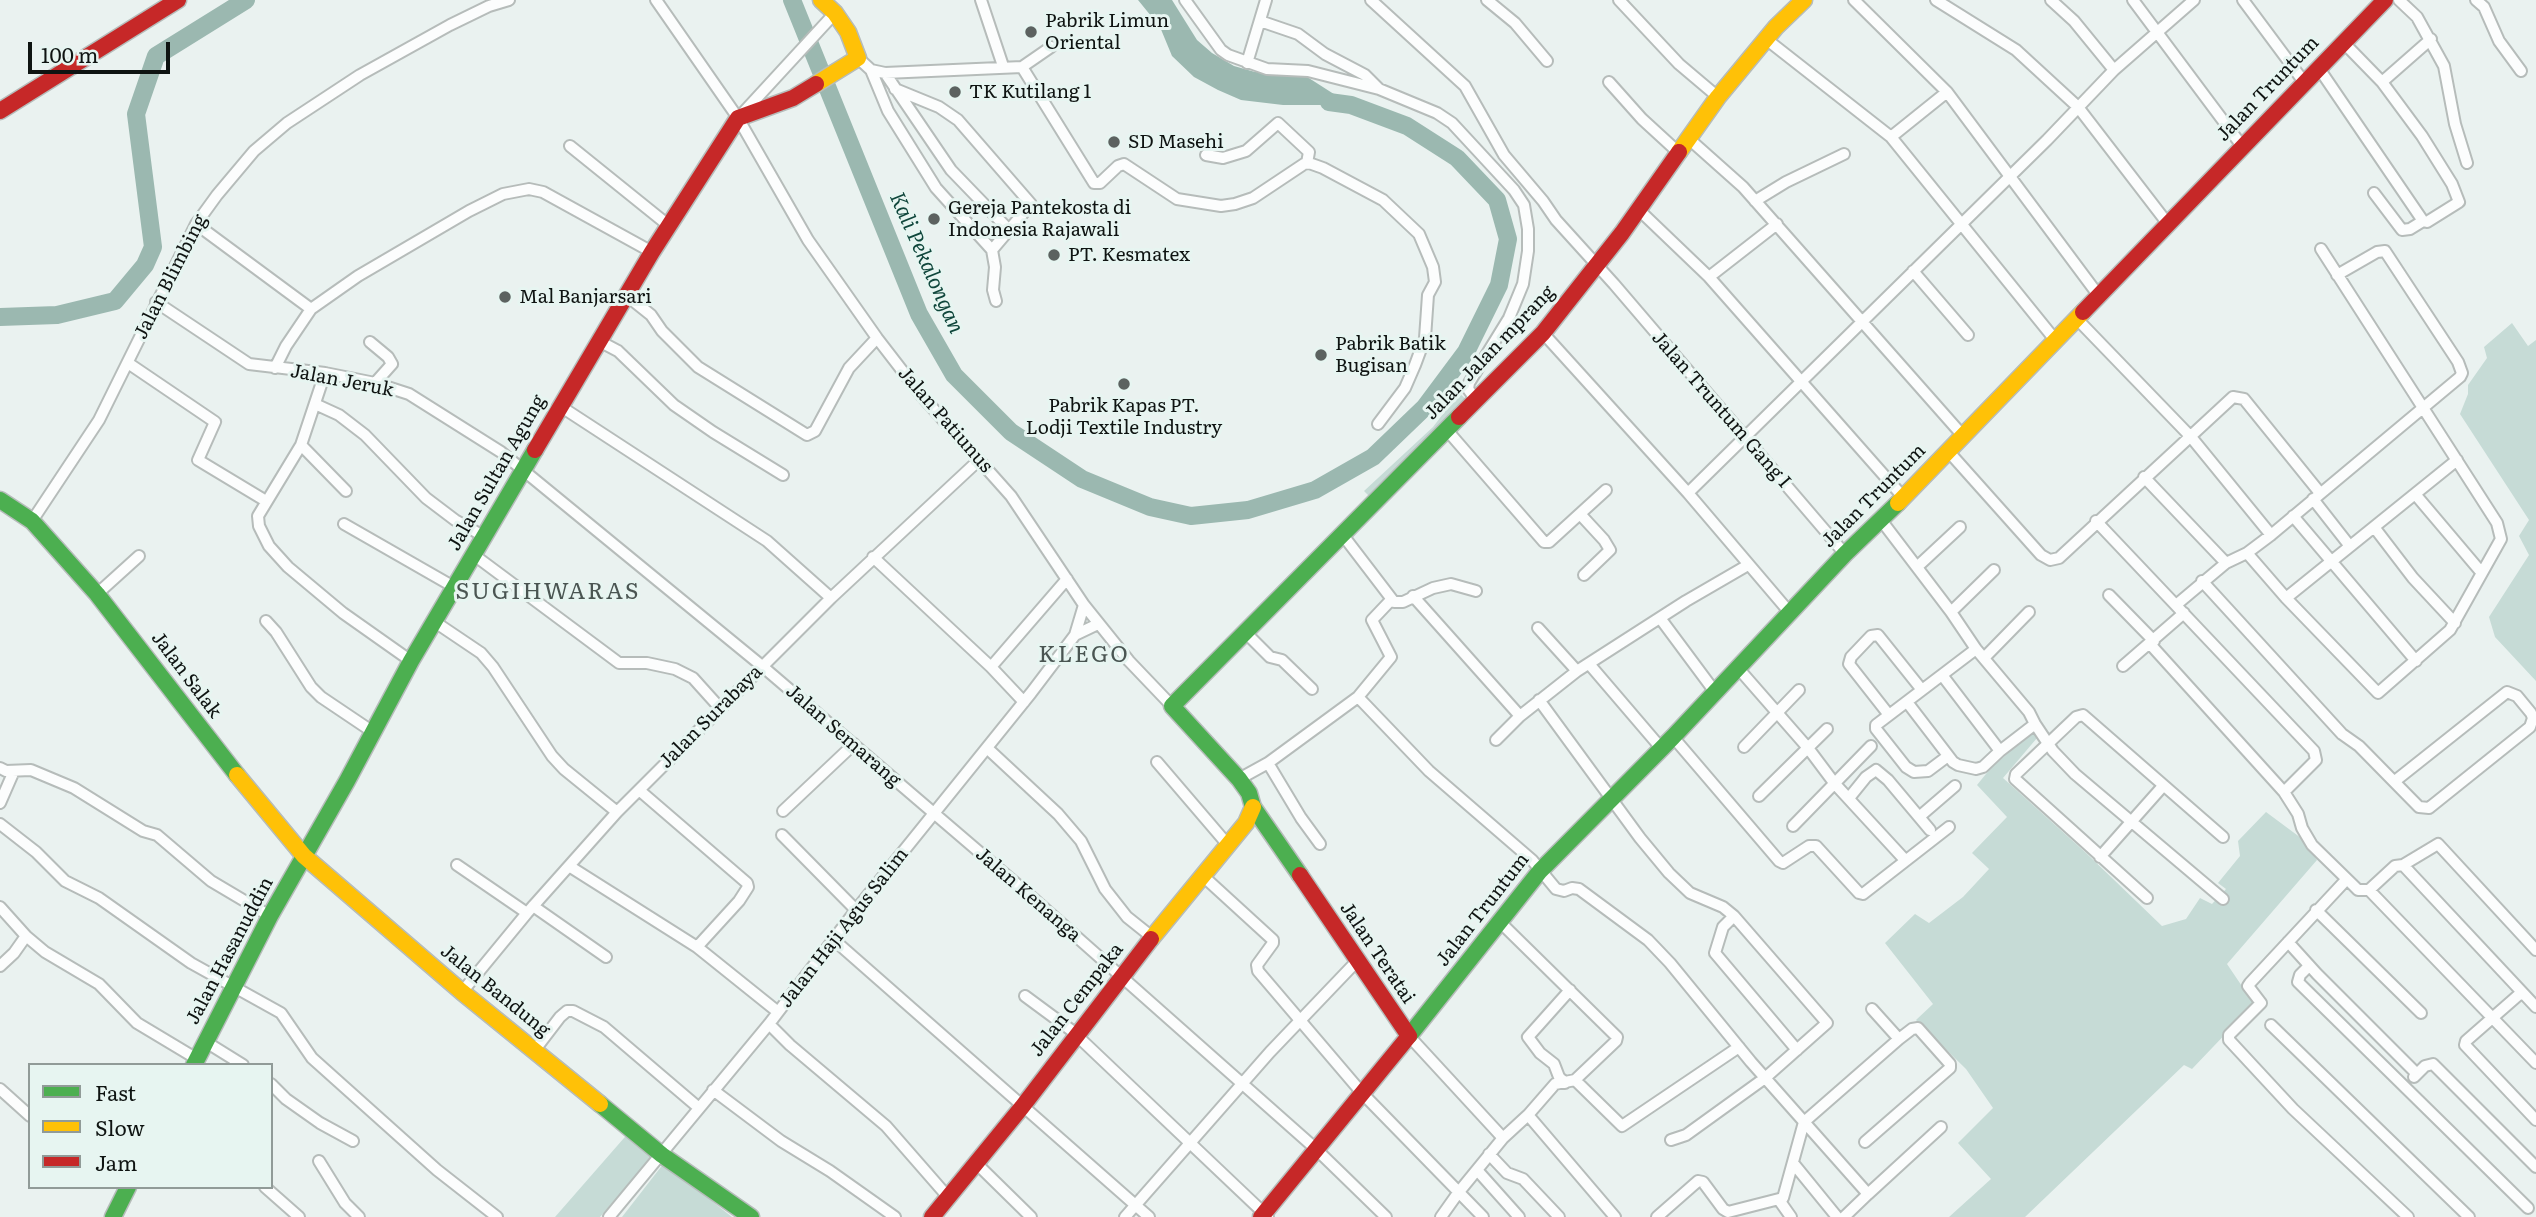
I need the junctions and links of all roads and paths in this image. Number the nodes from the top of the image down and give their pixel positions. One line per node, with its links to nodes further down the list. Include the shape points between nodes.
1 (178, 0): 46 (street)
2 (509, 0): 62 (street, Jalan Blimbing, via 450,24 286,123 254,151)
3 (656, 0): 47 (street)
4 (821, 0): 21 (street)
5 (982, 0): 31 (street)
6 (1185, 0): 30 (street, via 1221,50)
7 (1266, 0): 22 (street)
8 (1371, 0): 71 (street, Jalan Truntum Gang I, via 1465,86 1504,155)
9 (1487, 0): 29 (street, via 1515,23)
10 (1619, 0): 44 (street, via 1679,64)
11 (1804, 0): 24 (street, Jalan Jalan mprang)
12 (1854, 0): 43 (street)
13 (1936, 0): 45 (street, via 2016,50)
14 (2051, 0): 35 (street)
15 (2133, 0): 23 (street)
16 (2194, 0): 23 (street)
17 (2243, 0): 39 (street)
18 (2385, 0): 26 (street, Jalan Truntum)
19 (2399, 0): 25 (street)
20 (2476, 0): 36 (street)
21 (834, 6): 28 (street, via 848,32); 47 (street, Jalan Sultan Agung, via 821,28)
22 (1260, 21): 30 (street); 42 (street, via 1298,34 1365,75)
23 (2157, 32): 35 (street); 51 (street)
24 (1766, 39): 44 (street, Jalan Jalan mprang); 48 (street)
25 (2431, 40): 40 (street); 56 (street, via 2444,66)
26 (2343, 42): 33 (street, Jalan Truntum); 40 (street)
27 (1051, 47): 32 (street)
28 (853, 61): 34 (street); 47 (street, via 793,98)
29 (1547, 61)
30 (1247, 62): 42 (street)
31 (1003, 66): 32 (street); 37 (street)
32 (1022, 67): 55 (street, via 1094,183 1124,164 1177,199 1221,206 1253,198)
33 (2318, 67): 39 (street, Jalan Truntum); 61 (street)
34 (871, 70): 37 (street); 69 (street, via 888,111 936,188)
35 (2114, 70): 45 (street)
36 (2521, 71)
37 (885, 73): 41 (street)
38 (1609, 82): 52 (street)
39 (2304, 82): 51 (street, Jalan Truntum)
40 (2382, 82): 61 (street, via 2423,136 2460,200)
41 (895, 89): 67 (street, via 951,170); 67 (street, via 958,120 1031,205)
42 (1379, 89): 93 (street, via 1452,122 1524,205 1528,251 1523,284 1469,383)
43 (1947, 92): 48 (street); 57 (street)
44 (1718, 97): 49 (street, Jalan Jalan mprang)
45 (2078, 107): 57 (street); 65 (street)
46 (0, 111)
47 (737, 118): 66 (street, Jalan Sultan Agung); 84 (street, Jalan Patiunus, via 808,240)
48 (1891, 137): 64 (street)
49 (1688, 138): 52 (street, Jalan Jalan mprang); 59 (street)
50 (570, 146): 66 (street)
51 (2242, 146): 65 (street, Jalan Truntum)
52 (1678, 152): 60 (street, Jalan Jalan mprang)
53 (1844, 154): 59 (street)
54 (1206, 155): 55 (street, via 1223,158 1246,151 1278,123 1309,152)
55 (1307, 163): 97 (street, via 1393,208 1419,234 1433,267 1435,282 1428,295 1425,338 1405,388)
56 (2467, 163)
57 (2010, 176): 64 (street); 76 (street)
58 (2374, 193): 61 (street, via 2402,230)
59 (1755, 201): 63 (street)
60 (1638, 209): 71 (street, Jalan Jalan mprang); 74 (street)
61 (2423, 221)
62 (196, 224): 78 (street, Jalan Blimbing); 79 (street)
63 (1777, 224): 74 (street); 81 (street)
64 (1962, 224): 72 (street); 86 (street)
65 (2168, 224): 76 (street, Jalan Truntum)
66 (668, 225): 70 (street, Jalan Sultan Agung)
67 (1010, 231): 69 (street)
68 (2321, 249): 73 (street)
69 (992, 250): 77 (street)
70 (652, 252): 75 (street, Jalan Sultan Agung); 79 (street, via 542,192 515,191 469,211)
71 (1598, 265): 82 (street, Jalan Jalan mprang); 99 (street, Jalan Truntum Gang I)
72 (1913, 271): 81 (street); 83 (street)
73 (2337, 275): 96 (street); 96 (street, via 2380,250 2388,254 2462,373)
74 (1709, 277): 91 (street)
75 (626, 296): 84 (street, via 651,315 698,367 807,435 813,433 849,369); 85 (street, Jalan Sultan Agung)
76 (2099, 296): 80 (street, Jalan Truntum)
77 (996, 301)
78 (156, 302): 88 (street, Jalan Blimbing); 89 (street, Jalan Jeruk, via 249,363)
79 (311, 309): 89 (street)
80 (2077, 319): 86 (street, Jalan Truntum); 100 (street)
81 (1861, 322): 91 (street); 102 (street)
82 (1543, 333): 93 (street, Jalan Jalan mprang); 110 (street)
83 (1968, 335)
84 (877, 338): 103 (street, Jalan Patiunus)
85 (599, 341): 95 (street, Jalan Sultan Agung); 106 (street, via 618,351 674,405)
86 (2056, 341): 102 (street, Jalan Truntum)
87 (370, 342): 92 (street, via 392,364)
88 (128, 363): 115 (street, via 215,422 198,460); 119 (street, Jalan Blimbing, via 99,420)
89 (275, 368): 90 (street, Jalan Jeruk)
90 (325, 373): 92 (street, Jalan Jeruk); 94 (street)
91 (1802, 381): 99 (street); 113 (street)
92 (375, 383): 105 (street, Jalan Jeruk, via 409,394)
93 (1476, 400): 98 (street, Jalan Jalan mprang)
94 (316, 404): 101 (street); 126 (street, via 365,435 426,498)
95 (560, 406): 105 (street, Jalan Sultan Agung); 147 (street, via 767,541)
96 (2424, 409): 104 (street); 112 (street)
97 (1378, 424)
98 (1446, 429): 116 (street, via 1541,540 1549,542); 124 (street, Jalan Jalan mprang)
99 (1744, 436): 110 (street); 129 (street, Jalan Truntum Gang I)
100 (2191, 437): 107 (street); 112 (street, via 2230,398 2240,397); 125 (street)
101 (301, 445): 109 (street); 115 (street)
102 (1955, 446): 113 (street, Jalan Truntum); 120 (street, via 1993,497 2046,552 2059,558)
103 (979, 460): 132 (street, Jalan Surabaya); 140 (street, Jalan Patiunus, via 1011,496)
104 (2457, 460): 111 (street); 138 (street, via 2500,529 2499,545)
105 (523, 471): 126 (street, Jalan Sultan Agung); 169 (street, Jalan Semarang)
106 (783, 475)
107 (2144, 477): 120 (street); 134 (street)
108 (1606, 490): 116 (street)
109 (346, 491)
110 (1688, 493): 135 (street)
111 (2415, 494): 123 (street); 138 (street)
112 (2317, 496): 117 (street); 127 (street)
113 (1904, 498): 118 (street, Jalan Truntum)
114 (0, 500): 119 (street, Jalan Salak)
115 (266, 501): 166 (street, via 258,516 259,526 288,567)
116 (1580, 514): 139 (street, via 1610,550)
117 (2293, 516): 125 (street); 133 (street)
118 (1881, 520): 129 (street, Jalan Truntum); 136 (street)
119 (32, 521): 144 (street, Jalan Salak)
120 (2096, 521): 151 (street)
121 (344, 524): 142 (street)
122 (1960, 527): 136 (street)
123 (2374, 527): 127 (street); 159 (street)
124 (1342, 534): 149 (street); 162 (street, Jalan Jalan mprang)
125 (2270, 535): 128 (street)
126 (485, 537): 130 (street, Jalan Sultan Agung)
127 (2350, 545): 133 (street)
128 (2247, 553): 134 (street); 148 (street)
129 (1844, 554): 155 (street, Jalan Truntum)
130 (474, 555): 142 (street, Jalan Sultan Agung); 184 (street, via 619,663 675,669 693,678)
131 (139, 556): 144 (street)
132 (873, 558): 147 (street, Jalan Surabaya); 171 (street)
133 (2330, 561): 148 (street); 167 (street)
134 (2226, 563): 141 (street)
135 (1748, 565): 155 (street); 156 (street)
136 (1917, 567): 152 (street)
137 (1994, 570): 152 (street)
138 (2481, 572): 159 (street)
139 (1584, 575)
140 (1067, 579): 150 (street, Jalan Patiunus); 171 (street)
141 (2202, 581): 151 (street); 206 (street, via 2342,734)
142 (454, 587): 158 (street, Jalan Sultan Agung)
143 (1476, 591): 146 (street, via 1451,584)
144 (97, 594): 230 (street, Jalan Salak)
145 (2109, 595): 164 (street)
146 (1413, 596): 149 (street, via 1403,602); 187 (street)
147 (831, 598): 169 (street, Jalan Surabaya)
148 (2286, 598): 167 (street, via 2375,693)
149 (1391, 600): 179 (street, via 1371,620 1391,657)
150 (1084, 605): 160 (street, Jalan Patiunus); 163 (street, Jalan Haji Agus Salim)
151 (2176, 605): 154 (street)
152 (1951, 612): 165 (street)
153 (2029, 612): 165 (street)
154 (2184, 613): 164 (street); 212 (street, via 2316,755 2316,761)
155 (1791, 614): 172 (street, Jalan Truntum)
156 (1660, 618): 168 (street); 178 (street)
157 (266, 621): 190 (street, via 311,687)
158 (435, 622): 166 (street, Jalan Sultan Agung); 218 (street, via 481,653 552,756)
159 (2455, 622): 167 (street)
160 (1098, 624): 163 (street, Jalan Haji Agus Salim); 183 (street, Jalan Patiunus)
161 (1538, 628): 173 (street)
162 (1245, 632): 175 (street); 183 (street, Jalan Jalan mprang)
163 (1075, 635): 181 (street, Jalan Haji Agus Salim)
164 (2152, 643): 170 (street); 212 (street)
165 (1980, 654): 174 (street); 188 (street)
166 (411, 661): 190 (street, Jalan Sultan Agung)
167 (2416, 661)
168 (1590, 665): 173 (street); 192 (street)
169 (762, 666): 184 (street, Jalan Surabaya); 193 (street, Jalan Semarang)
170 (2123, 666)
171 (991, 667): 181 (street)
172 (1738, 668): 178 (street, Jalan Truntum); 185 (street)
173 (1577, 671): 180 (street)
174 (1942, 676): 177 (street); 199 (street)
175 (1312, 690)
176 (1800, 690): 185 (street)
177 (1922, 690): 182 (street); 186 (street, via 1878,635 1871,636 1849,664)
178 (1715, 692): 192 (street, Jalan Truntum)
179 (1358, 697): 202 (street); 233 (street, via 1429,771)
180 (1539, 700): 187 (street); 211 (street)
181 (1024, 702): 197 (street, Jalan Haji Agus Salim)
182 (1907, 702): 186 (street); 200 (street)
183 (1172, 706): 205 (street, Jalan Teratai)
184 (720, 708): 210 (street, Jalan Surabaya)
185 (1776, 713): 196 (street); 198 (street)
186 (1889, 715): 200 (street, via 1876,729 1909,770 1928,771)
187 (1520, 716): 191 (street)
188 (2035, 724): 194 (street); 199 (street)
189 (1827, 729): 198 (street)
190 (373, 732): 230 (street, Jalan Sultan Agung)
191 (1496, 740)
192 (1660, 741): 211 (street, Jalan Truntum); 232 (street, via 1783,863 1815,846 1863,894)
193 (854, 744): 217 (street); 219 (street, Jalan Semarang)
194 (2049, 745): 209 (street, via 2083,715); 221 (street); 231 (street, via 2015,779)
195 (1871, 746): 207 (street)
196 (1744, 747)
197 (987, 748): 219 (street, Jalan Haji Agus Salim); 249 (street, via 1058,814 1081,841 1105,889)
198 (1808, 748): 207 (street); 213 (street)
199 (2000, 751): 200 (street, via 1976,769 1958,765)
200 (1948, 756)
201 (1157, 762): 228 (street)
202 (1268, 763): 205 (street); 229 (street)
203 (0, 768): 204 (street)
204 (14, 771): 215 (street); 246 (street, via 32,770 63,783 157,835 211,881)
205 (1239, 779): 216 (street, Jalan Teratai)
206 (2395, 781): 206 (street, via 2507,692 2517,696 2531,713 2530,727 2428,808 2419,807)
207 (1835, 784): 214 (street); 223 (street)
208 (1955, 786): 220 (street)
209 (2163, 786): 221 (street); 227 (street)
210 (639, 790): 218 (street, Jalan Surabaya); 253 (street, via 747,883 739,901)
211 (1606, 791): 233 (street, Jalan Truntum); 247 (street, via 1676,880 1690,893)
212 (2284, 792): 238 (street, via 2312,845)
213 (1759, 796)
214 (1849, 798): 220 (street, via 1876,770); 232 (street)
215 (0, 803)
216 (1253, 807): 228 (street, Jalan Cempaka, via 1246,823); 256 (street, Jalan Teratai)
217 (783, 811)
218 (617, 812): 236 (street, Jalan Surabaya)
219 (934, 816): 244 (street, Jalan Haji Agus Salim); 259 (street, Jalan Kenanga)
220 (1919, 817): 225 (street)
221 (2132, 822): 231 (street); 241 (street)
222 (0, 824): 260 (street, via 65,881 99,898)
223 (1793, 825)
224 (1949, 827): 232 (street)
225 (1930, 830)
226 (782, 835): 244 (street)
227 (2223, 837)
228 (1222, 840): 237 (street, Jalan Cempaka)
229 (1320, 844)
230 (304, 856): 246 (street, Jalan Hasanuddin); 262 (street, Jalan Bandung)
231 (2100, 857): 240 (street)
232 (1905, 860)
233 (1535, 864): 248 (street, Jalan Truntum); 277 (street, via 1560,891 1579,890 1648,940)
234 (457, 865): 243 (street)
235 (2403, 865): 239 (street, via 2395,866); 254 (street, via 2438,844); 263 (street)
236 (569, 866): 243 (street, Jalan Surabaya); 253 (street)
237 (1203, 876): 249 (street, Jalan Cempaka); 270 (street, via 1273,940 1256,967)
238 (2346, 880): 239 (street, via 2358,890); 245 (street)
239 (2369, 890): 269 (street)
240 (2147, 898)
241 (2223, 900)
242 (0, 907): 250 (street)
243 (530, 910): 255 (street); 262 (street, Jalan Surabaya)
244 (856, 910): 251 (street, Jalan Haji Agus Salim)
245 (2316, 910): 252 (street); 268 (street)
246 (270, 916): 260 (street, Jalan Hasanuddin)
247 (1734, 916): 279 (street, via 1723,926 1715,953); 279 (street, via 1826,1021 1825,1028)
248 (1500, 922): 261 (street); 274 (street, Jalan Truntum)
249 (1146, 933): 259 (street, Jalan Cempaka)
250 (26, 936): 257 (street); 280 (street, via 99,984 137,1023)
251 (834, 940): 267 (street, Jalan Haji Agus Salim); 292 (street)
252 (2288, 942): 258 (street); 343 (street, via 2248,986 2261,1003 2229,1040 2293,1109)
253 (697, 947): 267 (street)
254 (2536, 950)
255 (606, 957)
256 (1357, 961): 270 (street); 274 (street, Jalan Teratai)
257 (0, 966)
258 (2309, 966): 283 (street); 288 (street, via 2298,982)
259 (1117, 972): 273 (street, Jalan Cempaka); 286 (street, Jalan Kenanga)
260 (233, 988): 276 (street, Jalan Hasanuddin); 325 (street, via 281,1013 312,1058)
261 (1570, 990): 285 (street, via 1528,1037 1554,1064 1559,1077); 285 (street, via 1617,1037)
262 (462, 992): 278 (street, Jalan Bandung)
263 (2522, 992): 265 (street); 269 (street)
264 (1025, 996): 273 (street)
265 (2536, 1007)
266 (1872, 1009): 275 (street)
267 (778, 1012): 271 (street, Jalan Haji Agus Salim)
268 (2421, 1013)
269 (2491, 1019): 282 (street); 296 (street, via 2465,1045)
270 (1301, 1020): 286 (street); 291 (street)
271 (769, 1024): 290 (street, Jalan Haji Agus Salim); 316 (street, via 887,1126)
272 (2271, 1025): 344 (street)
273 (1071, 1031): 292 (street, Jalan Cempaka); 303 (street)
274 (1409, 1036): 291 (street); 299 (street)
275 (1899, 1039): 297 (street); 302 (street, via 1918,1028 1950,1068)
276 (206, 1042): 280 (street, Jalan Hasanuddin); 281 (street)
277 (1739, 1047): 284 (street); 285 (street, via 1622,1126)
278 (534, 1051): 293 (street, via 563,1014 573,1011 604,1027); 306 (street, Jalan Bandung)
279 (1797, 1051): 284 (street)
280 (195, 1062)
281 (240, 1063)
282 (2536, 1063)
283 (2417, 1074): 288 (street); 310 (street, via 2433,1064)
284 (1765, 1078): 297 (street); 300 (street, via 1686,1135)
285 (1570, 1081): 295 (street, via 1555,1084)
286 (1243, 1084): 303 (street); 304 (street, Jalan Kenanga)
287 (273, 1086): 301 (street, via 320,1123)
288 (2405, 1087): 319 (street)
289 (0, 1089): 294 (street)
290 (713, 1090): 293 (street, Jalan Haji Agus Salim); 328 (street)
291 (1362, 1093): 304 (street); 314 (street)
292 (1017, 1102): 308 (street, Jalan Cempaka); 318 (street)
293 (699, 1108): 306 (street, Jalan Haji Agus Salim)
294 (28, 1114)
295 (1528, 1115): 299 (street); 338 (street)
296 (2536, 1120)
297 (1804, 1122): 309 (street); 315 (street)
298 (1941, 1127): 315 (street)
299 (1503, 1138): 305 (street)
300 (1671, 1140)
301 (353, 1141)
302 (1865, 1142)
303 (1190, 1143): 318 (street); 321 (street)
304 (1316, 1149): 321 (street); 333 (street, Jalan Kenanga)
305 (1489, 1154): 311 (street); 337 (street)
306 (662, 1155): 326 (street, Jalan Haji Agus Salim); 327 (street, Jalan Bandung)
307 (319, 1161): 324 (street)
308 (976, 1163): 316 (street, Jalan Cempaka); 330 (street)
309 (1793, 1163): 317 (street, via 1785,1195); 341 (street)
310 (2536, 1167)
311 (1477, 1170): 314 (street); 336 (street)
312 (126, 1189): 322 (street)
313 (267, 1189): 323 (street)
314 (1458, 1193): 334 (street); 335 (street)
315 (1868, 1194): 342 (street)
316 (948, 1197): 329 (street, Jalan Cempaka)
317 (1779, 1200): 320 (street); 340 (street)
318 (1135, 1204): 331 (street); 332 (street)
319 (2528, 1208)
320 (1730, 1214): 339 (street, via 1698,1181)
321 (1264, 1216)
322 (113, 1217)
323 (299, 1217)
324 (359, 1217)
325 (497, 1217)
326 (609, 1217)
327 (751, 1217)
328 (895, 1217)
329 (932, 1217)
330 (1031, 1217)
331 (1125, 1217)
332 (1149, 1217)
333 (1386, 1217)
334 (1441, 1217)
335 (1483, 1217)
336 (1519, 1217)
337 (1559, 1217)
338 (1615, 1217)
339 (1657, 1217)
340 (1791, 1217)
341 (1838, 1217)
342 (1844, 1217)
343 (2408, 1217)
344 (2469, 1217)

